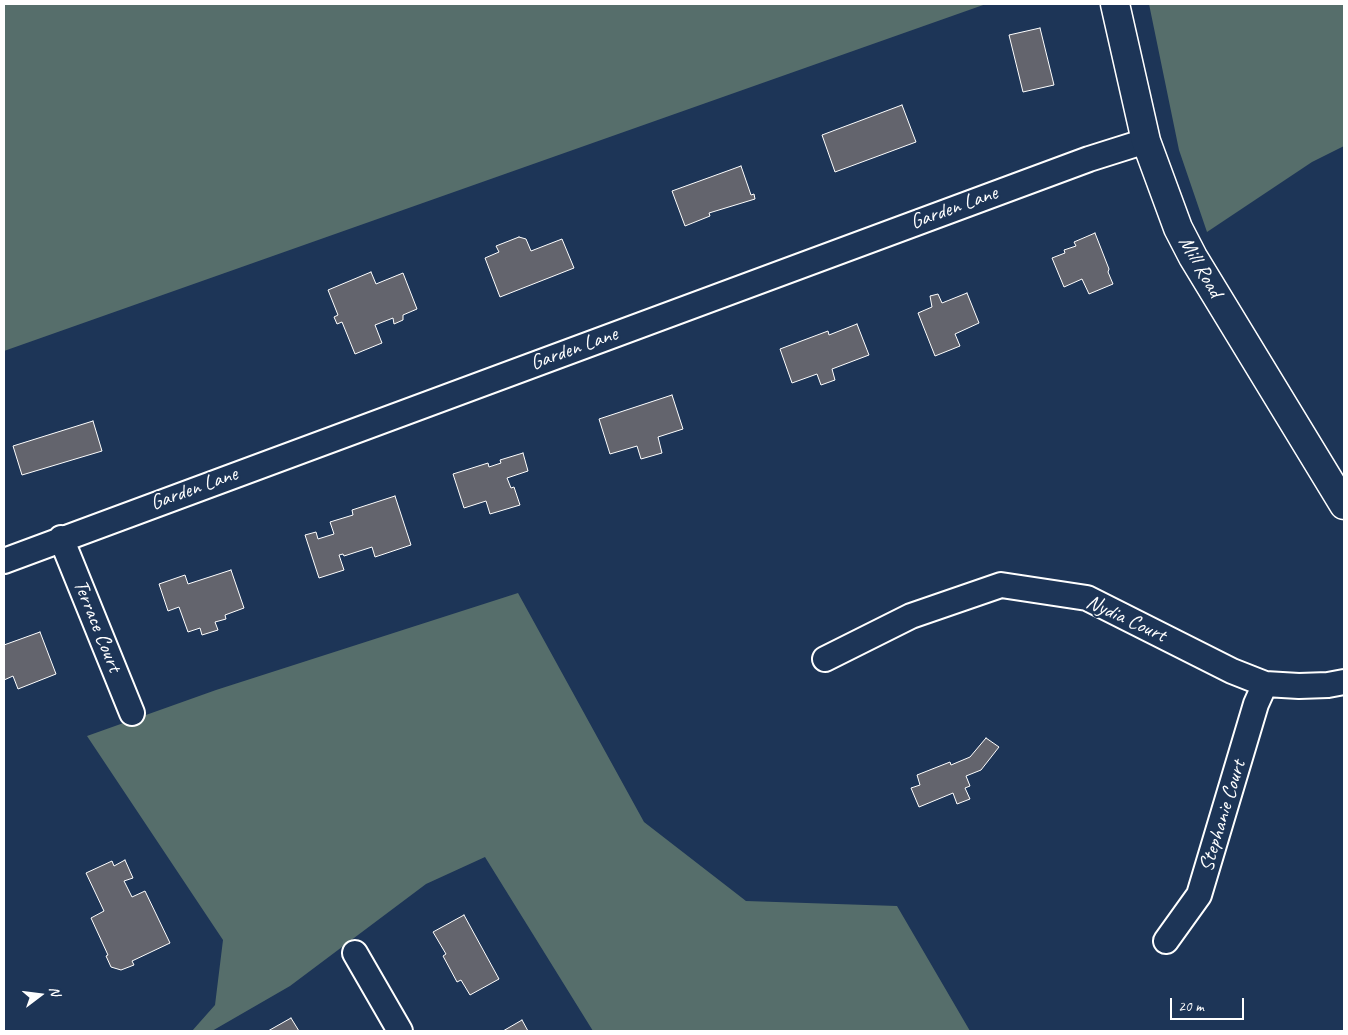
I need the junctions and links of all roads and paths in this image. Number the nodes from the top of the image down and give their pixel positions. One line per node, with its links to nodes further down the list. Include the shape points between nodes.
1 (1115, 4): 2 (main road, Mill Road)
2 (1146, 141): 3 (main road, Mill Road, via 1192,257); 4 (street, Garden Lane, via 1089,159)
3 (1344, 505)
4 (61, 538): 5 (street, Garden Lane); 9 (street, Terrace Court)
5 (4, 560)
6 (824, 659): 8 (street, Nydia Court, via 911,616 1001,584 1087,598 1232,671)
7 (1344, 682): 8 (street, Nydia Court, via 1299,686)
8 (1265, 684): 10 (street, Stephanie Court, via 1256,704 1199,895)
9 (132, 713)
10 (1166, 940)
11 (355, 953): 12 (street)
12 (400, 1031)

